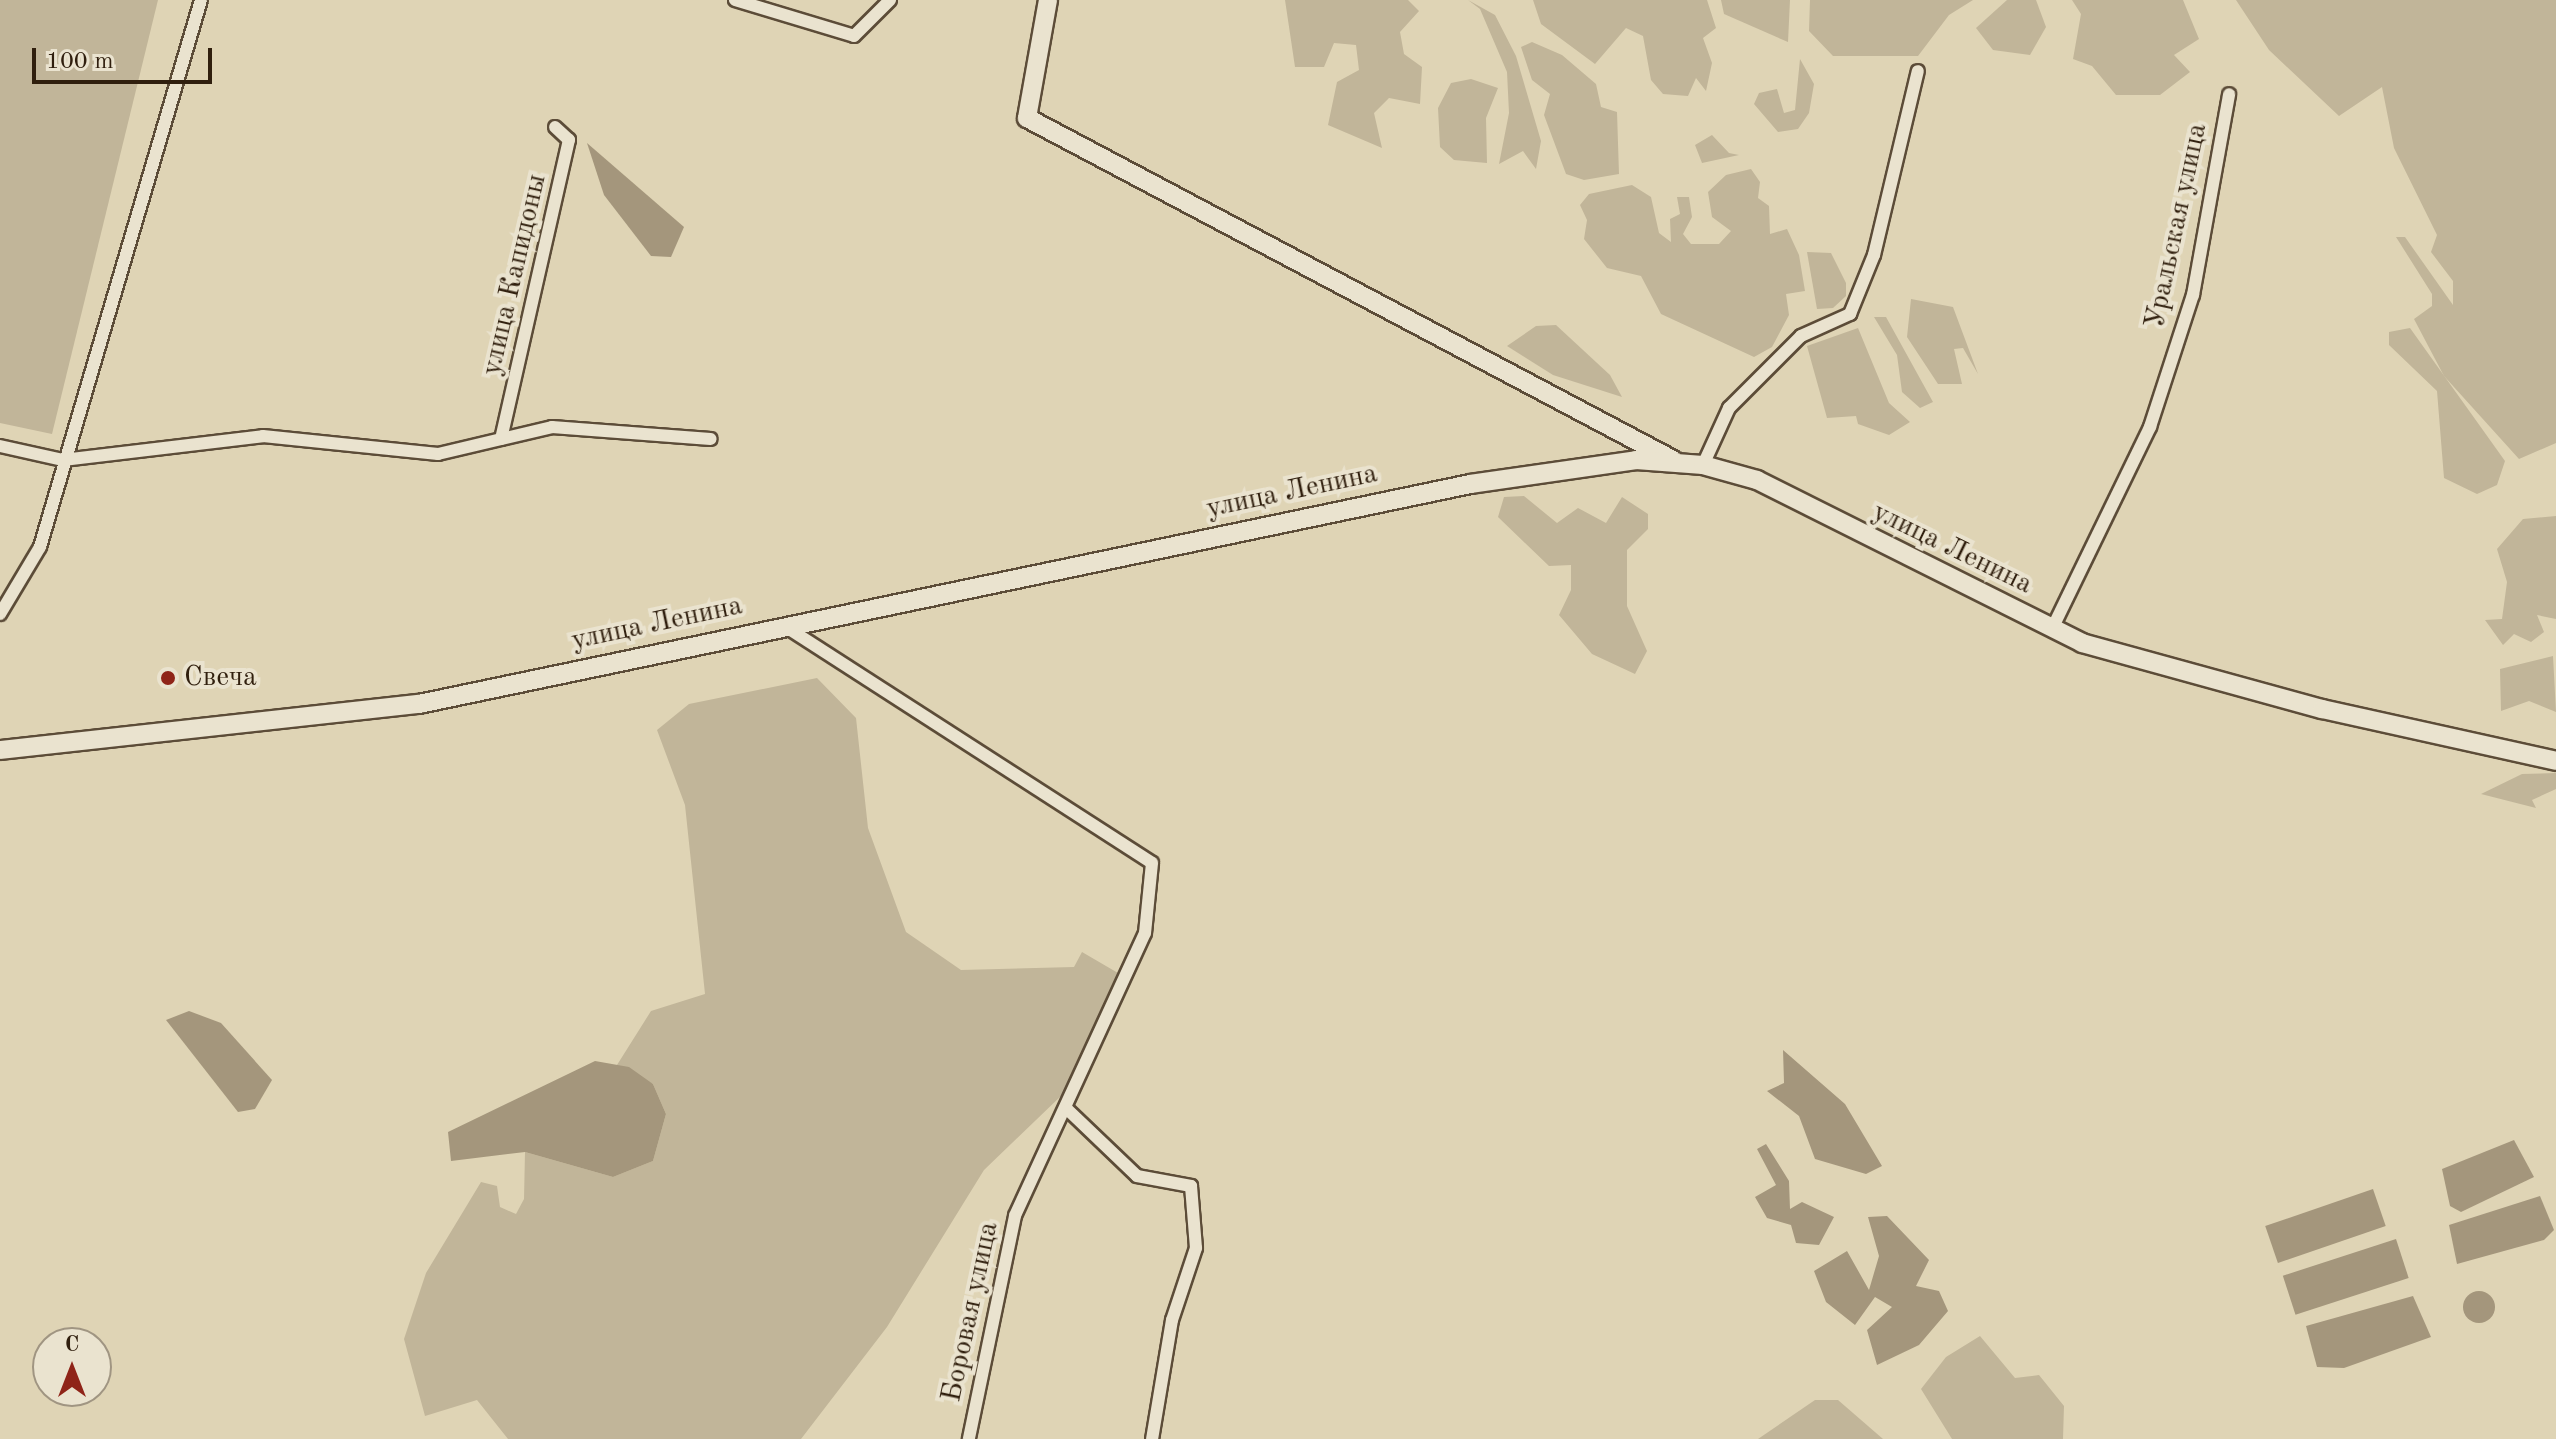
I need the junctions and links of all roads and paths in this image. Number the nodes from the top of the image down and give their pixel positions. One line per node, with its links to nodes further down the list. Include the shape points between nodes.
1 (201, 0): 11 (street)
2 (735, 0): 3 (street, via 854,36)
3 (890, 0)
4 (1048, 0): 12 (street, via 1027,118)
5 (1918, 71): 13 (street, via 1874,255 1850,314 1801,336 1729,408)
6 (2229, 94): 16 (street, Уральская улица, via 2193,295 2155,413)
7 (555, 127): 8 (street, улица Капидоны, via 569,140)
8 (501, 439): 9 (street, via 552,427); 11 (street, via 438,454 263,436)
9 (711, 439)
10 (0, 446): 11 (street)
11 (63, 460): 14 (street, via 40,547)
12 (1679, 463): 13 (street, улица Ленина); 15 (street, улица Ленина, via 1636,460 1470,484)
13 (1703, 465): 16 (street, улица Ленина, via 1757,480)
14 (0, 614)
15 (784, 625): 17 (street, улица Ленина, via 419,704); 19 (street, Боровая улица, via 1152,863 1145,933)
16 (2052, 629): 18 (street, улица Ленина, via 2322,709)
17 (0, 750)
18 (2556, 761)
19 (1068, 1110): 20 (street, Боровая улица, via 1015,1216); 21 (street, via 1137,1176 1191,1186 1196,1248 1172,1320)
20 (969, 1439)
21 (1152, 1439)

